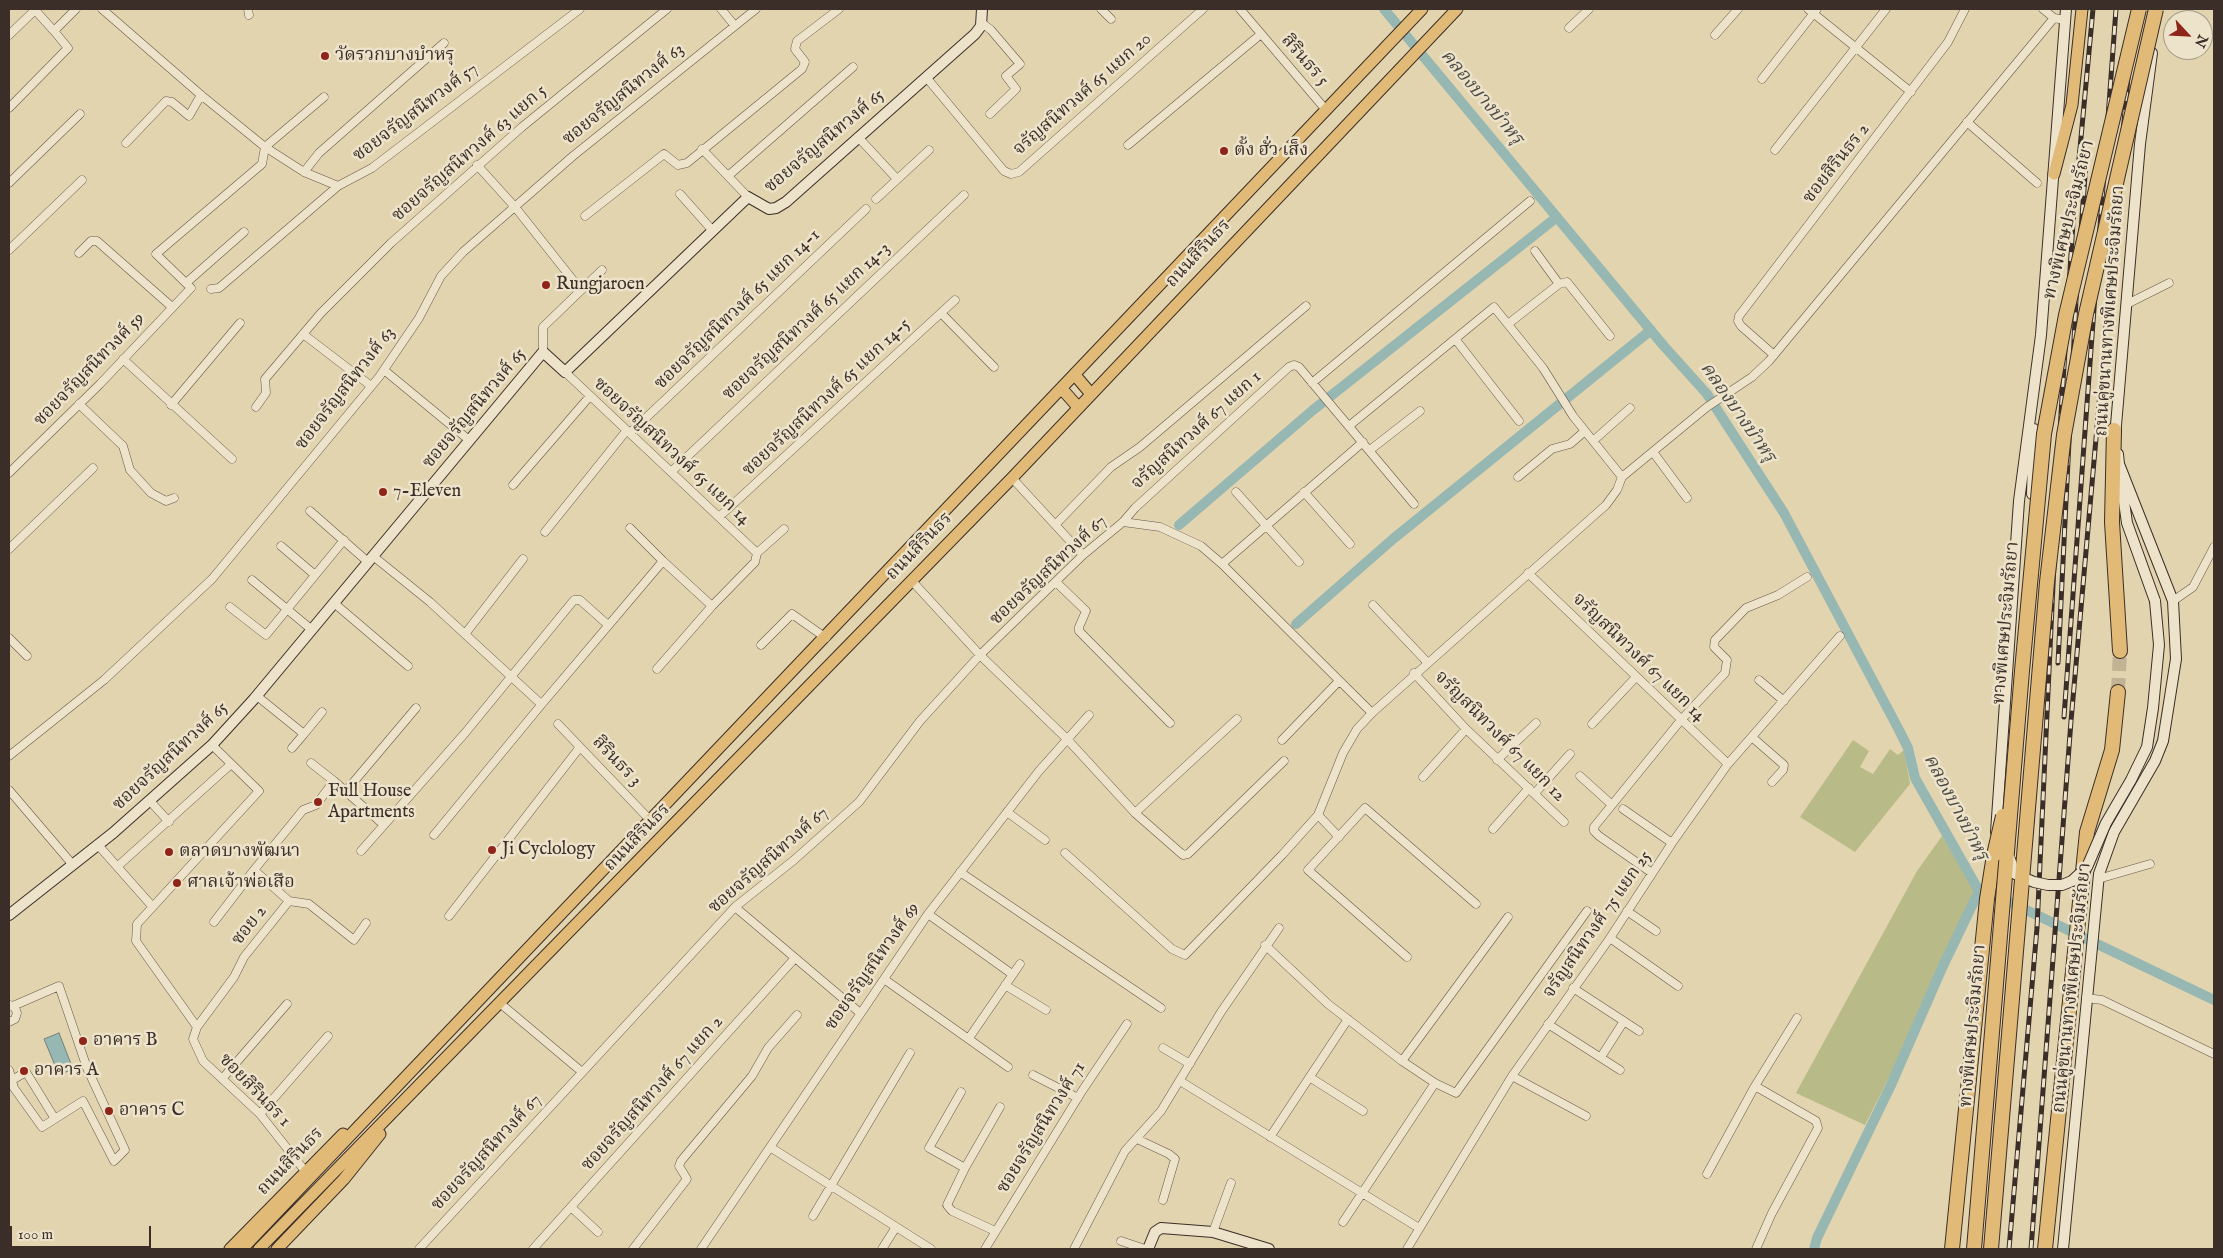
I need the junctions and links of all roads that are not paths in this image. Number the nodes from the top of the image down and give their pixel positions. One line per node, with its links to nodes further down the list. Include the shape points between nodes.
1 (76, 9): 30 (street)
2 (102, 9): 40 (street)
3 (580, 9): 62 (street, ซอยจรัญสนิทวงศ์ 57, via 372,168)
4 (667, 9): 54 (street, ซอยจรัญสนิทวงศ์ 63 แยก 5)
5 (721, 9): 28 (street)
6 (756, 9): 28 (street, ซอยจรัญสนิทวงศ์ 63)
7 (840, 9): 51 (street, via 797,41 795,49 805,62 802,69)
8 (982, 9): 27 (main road)
9 (1102, 9): 25 (street)
10 (1203, 9): 37 (street, จรัญสนิทวงศ์ 65 แยก 20, via 1019,172 1011,174 1004,171)
11 (1240, 9): 31 (street, สิรินธร 5)
12 (1456, 9): 103 (main road, ถนนสิรินธร)
13 (1588, 9): 29 (street)
14 (1738, 9): 32 (street)
15 (1886, 9): 35 (street)
16 (1965, 9): 39 (street, ซอยสิรินธร 2, via 1956,30)
17 (2043, 9): 24 (street)
18 (2066, 9): 26 (main road)
19 (2082, 9): 56 (main road, via 2072,105)
20 (2140, 9): 353 (highway, ทางพิเศษประจิมรัถยา, bridge, via 2066,315 2044,434)
21 (2157, 9): 83 (main road, ถนนคู่ขนานทางพิเศษประจิมรัถยา, via 2140,144); 354 (highway, ทางพิเศษประจิมรัถยา, bridge, via 2086,314 2064,435 2047,582)
22 (1813, 10): 35 (street); 38 (street)
23 (1419, 12): 43 (main road, ถนนสิรินธร)
24 (2054, 18): 26 (street); 46 (street)
25 (1111, 19)
26 (2065, 20): 56 (main road)
27 (982, 23): 37 (main road, ซอยจรัญสนิทวงศ์ 65, via 975,34); 45 (street, via 1020,64 1006,76 1016,89)
28 (734, 26): 68 (street, ซอยจรัญสนิทวงศ์ 63)
29 (1569, 28)
30 (54, 31): 33 (street, via 34,10); 42 (street, via 68,48)
31 (1260, 34): 43 (street, สิรินธร 5); 49 (street)
32 (1715, 34)
33 (9, 35)
34 (444, 43): 55 (street, via 319,153)
35 (1856, 47): 39 (street); 53 (street)
36 (853, 67): 57 (street)
37 (926, 77): 47 (main road, ซอยจรัญสนิทวงศ์ 65)
38 (1762, 79)
39 (1911, 92): 93 (street, ซอยสิรินธร 2, via 1739,316 1741,326)
40 (201, 95): 48 (street, via 189,116 166,101); 50 (street)
41 (324, 97): 50 (street)
42 (9, 108)
43 (1326, 110): 98 (main road, ถนนสิรินธร)
44 (80, 114): 61 (street)
45 (990, 114)
46 (1967, 122): 60 (street); 93 (street)
47 (858, 137): 59 (street); 65 (main road, ซอยจรัญสนิทวงศ์ 65, via 776,208 769,209)
48 (126, 143)
49 (1128, 145)
50 (265, 146): 55 (street); 79 (street, via 262,164 156,254)
51 (702, 149): 57 (street); 70 (street, via 682,165 675,163 668,154 661,155)
52 (929, 150): 59 (street)
53 (1775, 150)
54 (477, 165): 68 (street); 89 (street, ซอยจรัญสนิทวงศ์ 63 แยก 5, via 391,242)
55 (304, 172): 62 (street)
56 (2054, 174): 102 (main road)
57 (728, 176): 65 (street)
58 (82, 180): 73 (street)
59 (897, 180): 66 (street)
60 (2037, 182)
61 (9, 183)
62 (338, 186): 80 (street, ซอยจรัญสนิทวงศ์ 57, via 219,288)
63 (680, 194): 71 (street)
64 (964, 194): 125 (street, ซอยจรัญสนิทวงศ์ 65 แยก 14-3)
65 (748, 197): 71 (main road, ซอยจรัญสนิทวงศ์ 65)
66 (876, 199)
67 (1530, 201): 99 (street)
68 (515, 207): 81 (street); 96 (street, ซอยจรัญสนิทวงศ์ 63, via 463,252 441,276 419,318)
69 (866, 209): 115 (street, ซอยจรัญสนิทวงศ์ 65 แยก 14-1)
70 (585, 216)
71 (713, 231): 97 (main road, ซอยจรัญสนิทวงศ์ 65)
72 (244, 232): 79 (street, ซอยจรัญสนิทวงศ์ 59)
73 (9, 250)
74 (1535, 251): 78 (street)
75 (78, 253): 85 (street, via 91,241 97,241)
76 (602, 270): 81 (street)
77 (2169, 283): 83 (street)
78 (1559, 284): 88 (street); 90 (street, via 1567,282 1571,285)
79 (188, 286): 85 (street, ซอยจรัญสนิทวงศ์ 59)
80 (211, 289)
81 (580, 289): 92 (street, via 543,327)
82 (955, 300): 86 (street, ซอยจรัญสนิทวงศ์ 65 แยก 14-5)
83 (2127, 304): 113 (main road, ถนนคู่ขนานทางพิเศษประจิมรัถยา)
84 (1306, 306): 138 (street, via 1140,447 1111,466)
85 (172, 307): 94 (street, ซอยจรัญสนิทวงศ์ 59)
86 (941, 313): 95 (street); 136 (street, ซอยจรัญสนิทวงศ์ 65 แยก 14-5)
87 (240, 323): 106 (street)
88 (1508, 324): 91 (street, via 1494,307); 114 (street)
89 (303, 334): 100 (street); 107 (street, ซอยจรัญสนิทวงศ์ 63 แยก 5, via 265,379 266,392)
90 (1610, 336)
91 (1456, 340): 111 (street); 112 (street)
92 (543, 352): 97 (main road, ซอยจรัญสนิทวงศ์ 65); 116 (main road, ซอยจรัญสนิทวงศ์ 65)
93 (1774, 355): 120 (street, via 1752,377 1707,407)
94 (123, 359): 105 (street, ซอยจรัญสนิทวงศ์ 59); 106 (street)
95 (994, 367)
96 (384, 370): 100 (street, ซอยจรัญสนิทวงศ์ 63); 116 (street)
97 (565, 372): 104 (street, ซอยจรัญสนิทวงศ์ 65 แยก 14)
98 (1075, 375): 101 (main road, ถนนสิรินธร); 103 (main road)
99 (1312, 383): 112 (street); 137 (street, จรัญสนิทวงศ์ 67 แยก 1, via 1299,367 1289,367)
100 (371, 386): 208 (street, ซอยจรัญสนิทวงศ์ 63, via 212,579 104,680)
101 (1062, 389): 108 (main road); 172 (main road, ถนนสิรินธร)
102 (2035, 392): 223 (main road, via 2032,494); 353 (main road, via 2019,501 2005,720 1995,819 1999,958)
103 (1091, 394): 108 (main road, ถนนสิรินธร)
104 (590, 396): 115 (street, ซอยจรัญสนิทวงศ์ 65 แยก 14); 129 (street)
105 (78, 404): 124 (street, ซอยจรัญสนิทวงศ์ 59); 132 (street, via 122,446 130,470 151,493 166,501)
106 (171, 404): 121 (street)
107 (256, 407)
108 (1078, 407): 128 (main road, ถนนสิรินธร)
109 (1630, 408): 117 (street)
110 (1420, 411): 119 (street)
111 (1519, 421)
112 (1349, 426): 118 (street)
113 (2114, 430): 122 (main road, ถนนคู่ขนานทางพิเศษประจิมรัถยา); 174 (highway, via 2112,513)
114 (1585, 431): 117 (street); 126 (street, via 1570,444 1552,449)
115 (629, 432): 125 (street, ซอยจรัญสนิทวงศ์ 65 แยก 14); 142 (street, ซอยจรัญสนิทวงศ์ 65 แยก 14-1)
116 (469, 440): 150 (main road, ซอยจรัญสนิทวงศ์ 65)
117 (1593, 441): 127 (street)
118 (1363, 442): 119 (street); 131 (street)
119 (1370, 450): 134 (street)
120 (1653, 452): 127 (street); 133 (street)
121 (232, 460)
122 (2119, 464): 161 (main road, ถนนคู่ขนานทางพิเศษประจิมรัถยา); 223 (main road, bridge, via 2127,523 2155,601 2159,645 2147,747 2106,823 2087,867 2067,884 2034,882 2013,872)
123 (93, 468): 147 (street)
124 (9, 472)
125 (671, 472): 136 (street, ซอยจรัญสนิทวงศ์ 65 แยก 14)
126 (1518, 477)
127 (1622, 477): 155 (street, via 1606,505)
128 (1012, 478): 138 (street); 159 (main road, ถนนสิรินธร)
129 (513, 485)
130 (1236, 492): 139 (street)
131 (1304, 492): 139 (street); 144 (street)
132 (174, 498)
133 (1687, 498)
134 (1414, 504)
135 (310, 511): 143 (street)
136 (719, 517): 148 (street, ซอยจรัญสนิทวงศ์ 65 แยก 14)
137 (1123, 522): 149 (street, ซอยจรัญสนิทวงศ์ 67); 154 (street, via 1160,527 1188,538)
138 (1056, 524): 149 (street)
139 (1265, 525): 153 (street); 154 (street)
140 (630, 528): 152 (street)
141 (784, 529): 148 (street)
142 (545, 532)
143 (344, 540): 150 (street); 156 (street)
144 (1350, 544)
145 (281, 546): 156 (street)
146 (2214, 547): 161 (street, via 2193,587)
147 (9, 549)
148 (757, 553): 165 (street, via 755,562)
149 (1083, 555): 160 (street, ซอยจรัญสนิทวงศ์ 67)
150 (371, 559): 162 (main road, ซอยจรัญสนิทวงศ์ 65); 169 (street, via 430,602)
151 (523, 559): 169 (street)
152 (663, 561): 165 (street); 167 (street)
153 (1299, 562)
154 (1222, 564): 184 (street)
155 (1528, 574): 177 (street); 182 (street, จรัญสนิทวงศ์ 67 แยก 14)
156 (315, 575): 166 (street)
157 (1808, 577): 194 (street, via 1778,595 1746,608 1715,640 1714,648 1727,660 1725,674)
158 (252, 580): 166 (street)
159 (912, 581): 175 (street); 273 (main road, ถนนสิรินธร)
160 (1056, 582): 175 (street, ซอยจรัญสนิทวงศ์ 67); 196 (street, via 1086,611 1079,631)
161 (2173, 601): 246 (main road, ถนนคู่ขนานทางพิเศษประจิมรัถยา, via 2176,659 2163,741 2114,832)
162 (334, 603): 168 (main road, ซอยจรัญสนิทวงศ์ 65); 178 (street)
163 (1373, 605): 177 (street)
164 (230, 606): 166 (street, via 266,635)
165 (712, 606): 179 (street)
166 (287, 609): 168 (street)
167 (608, 625): 181 (street, via 580,600 574,600); 188 (street)
168 (312, 630): 186 (main road, ซอยจรัญสนิทวงศ์ 65)
169 (465, 634): 181 (street)
170 (1840, 636): 187 (street, จรัญสนิทวงศ์ 75 แยก 25)
171 (9, 638): 176 (street)
172 (826, 638): 173 (street, via 792,614); 228 (main road, ถนนสิรินธร)
173 (761, 645)
174 (2120, 650)
175 (980, 655): 202 (street); 250 (street, ซอยจรัญสนิทวงศ์ 67, via 920,721 859,802 794,860)
176 (27, 656)
177 (1427, 662): 180 (street)
178 (408, 666)
179 (657, 669)
180 (1414, 673): 191 (street); 199 (street, จรัญสนิทวงศ์ 67 แยก 12)
181 (512, 677): 188 (street); 231 (street)
182 (1636, 677): 194 (street, จรัญสนิทวงศ์ 67 แยก 14); 198 (street)
183 (1759, 680): 187 (street)
184 (1339, 681): 191 (street); 203 (street)
185 (2118, 692): 355 (highway, via 2112,750 2087,832)
186 (257, 696): 200 (street); 204 (main road, ซอยจรัญสนิทวงศ์ 65)
187 (1784, 701): 201 (street, จรัญสนิทวงศ์ 75 แยก 25)
188 (541, 704): 233 (street)
189 (416, 708): 219 (street)
190 (322, 712): 200 (street)
191 (1372, 713): 227 (street, via 1357,729 1343,753)
192 (1089, 715): 202 (street, ซอยจรัญสนิทวงศ์ 69)
193 (1237, 719): 226 (street)
194 (1682, 720): 212 (street, จรัญสนิทวงศ์ 67 แยก 14); 222 (street)
195 (558, 724): 205 (street, สิรินธร 3)
196 (1170, 724)
197 (1536, 724): 209 (street)
198 (1592, 724)
199 (1466, 729): 209 (street, จรัญสนิทวงศ์ 67 แยก 12); 214 (street)
200 (304, 734): 206 (street)
201 (1753, 738): 212 (street, จรัญสนิทวงศ์ 75 แยก 25); 217 (street, via 1784,766)
202 (1067, 739): 225 (street, ซอยจรัญสนิทวงศ์ 69); 226 (street)
203 (1282, 740)
204 (212, 745): 213 (street); 221 (main road, ซอยจรัญสนิทวงศ์ 65)
205 (580, 747): 228 (street, สิรินธร 3); 255 (street)
206 (292, 748)
207 (1570, 754): 220 (street)
208 (9, 756)
209 (1497, 760): 220 (street, จรัญสนิทวงศ์ 67 แยก 12)
210 (1284, 762): 226 (street, via 1188,854 1182,855)
211 (312, 763): 216 (street)
212 (1728, 764): 236 (street, จรัญสนิทวงศ์ 75 แยก 25)
213 (230, 765): 229 (street); 249 (street, via 259,792)
214 (1423, 776)
215 (1580, 776): 222 (street)
216 (334, 781): 219 (street); 243 (street, via 316,805 303,810)
217 (1772, 782)
218 (10, 790): 241 (street)
219 (346, 791): 231 (street)
220 (1532, 791): 230 (street, จรัญสนิทวงศ์ 67 แยก 12); 232 (street)
221 (150, 801): 229 (street); 237 (main road, ซอยจรัญสนิทวงศ์ 65)
222 (1611, 804): 245 (street, via 1594,831)
223 (2006, 804): 352 (highway, bridge, via 1986,899)
224 (1623, 809): 236 (street)
225 (1007, 812): 235 (street); 244 (street, ซอยจรัญสนิทวงศ์ 69)
226 (1135, 813)
227 (1318, 815): 234 (street); 239 (street, via 1185,955 1172,949)
228 (651, 821): 309 (main road, ถนนสิรินธร)
229 (169, 822): 242 (street)
230 (1564, 822)
231 (384, 824): 238 (street)
232 (1493, 828)
233 (434, 835)
234 (1339, 837): 248 (street, via 1366,808); 263 (street, via 1308,870)
235 (1045, 840)
236 (1672, 843): 245 (street, จรัญสนิทวงศ์ 75 แยก 25)
237 (98, 845): 241 (main road, ซอยจรัญสนิทวงศ์ 65); 242 (street)
238 (361, 851)
239 (1065, 853)
240 (2150, 864): 246 (street)
241 (73, 865): 254 (main road, ซอยจรัญสนิทวงศ์ 65)
242 (118, 866): 249 (street)
243 (254, 870): 247 (street, ซอย 2); 257 (street)
244 (960, 872): 253 (street, ซอยจรัญสนิทวงศ์ 69); 275 (street)
245 (1652, 873): 252 (street, จรัญสนิทวงศ์ 75 แยก 25)
246 (2098, 879): 271 (main road, ถนนคู่ขนานทางพิเศษประจิมรัถยา)
247 (288, 901): 258 (street, via 308,904 354,940); 285 (street, ซอย 2, via 244,957 234,977)
248 (1476, 904)
249 (152, 906): 285 (street, via 136,924 136,941)
250 (734, 907): 264 (street); 298 (street, ซอยจรัญสนิทวงศ์ 67)
251 (1587, 911): 305 (street, via 1458,1092)
252 (1627, 911): 260 (street); 261 (street, จรัญสนิทวงศ์ 75 แยก 25)
253 (928, 914): 266 (street); 267 (street, ซอยจรัญสนิทวงศ์ 69)
254 (9, 915)
255 (449, 916)
256 (1508, 917): 293 (street)
257 (214, 922)
258 (366, 923)
259 (1279, 928): 262 (street)
260 (1656, 931)
261 (1610, 938): 269 (street); 270 (street, จรัญสนิทวงศ์ 75 แยก 25)
262 (1265, 945): 280 (street); 294 (street)
263 (1407, 957)
264 (795, 958): 277 (street); 326 (street, ซอยจรัญสนิทวงศ์ 67 แยก 2)
265 (1020, 964): 266 (street)
266 (1012, 974): 268 (street)
267 (884, 979): 277 (street, ซอยจรัญสนิทวงศ์ 69); 288 (street)
268 (1005, 985): 276 (street); 288 (street)
269 (1678, 986)
270 (1573, 988): 281 (street); 284 (street, จรัญสนิทวงศ์ 75 แยก 25)
271 (2086, 998): 291 (street, via 2102,1000); 356 (main road, ถนนคู่ขนานทางพิเศษประจิมรัถยา)
272 (287, 1004): 302 (street)
273 (500, 1004): 298 (street); 310 (main road, ถนนสิรินธร)
274 (11, 1005): 282 (street, via 16,1016); 315 (street, via 58,986 87,1068 125,1150 114,1161 83,1101)
275 (1161, 1008)
276 (1046, 1010)
277 (859, 1012): 318 (street, ซอยจรัญสนิทวงศ์ 69)
278 (797, 1015): 342 (street, via 768,1048 752,1076 681,1161 679,1166 688,1179)
279 (1797, 1018): 306 (street)
280 (1348, 1019): 293 (street); 301 (street)
281 (1624, 1021): 286 (street); 292 (street)
282 (9, 1022)
283 (1127, 1024): 308 (street, ซอยจรัญสนิทวงศ์ 71)
284 (1548, 1024): 292 (street); 300 (street, จรัญสนิทวงศ์ 75 แยก 25)
285 (197, 1027): 302 (street, ซอยสิรินธร 1, via 193,1039 203,1061)
286 (1639, 1031)
287 (328, 1036): 313 (street)
288 (969, 1038): 295 (street)
289 (1163, 1048): 294 (street)
290 (910, 1053): 323 (street)
291 (2214, 1054)
292 (1601, 1057): 297 (street)
293 (1402, 1061): 305 (street)
294 (1190, 1064): 304 (street)
295 (1008, 1067)
296 (9, 1070): 303 (street)
297 (1620, 1070)
298 (582, 1072): 340 (street, ซอยจรัญสนิทวงศ์ 67)
299 (1032, 1075): 308 (street)
300 (1512, 1076): 314 (street); 330 (street, จรัญสนิทวงศ์ 75 แยก 25)
301 (1311, 1078): 312 (street); 316 (street)
302 (222, 1079): 313 (street, ซอยสิรินธร 1)
303 (12, 1080): 315 (street, via 26,1072); 315 (street, via 14,1088 42,1127)
304 (1180, 1081): 316 (street); 317 (street, via 1161,1111)
305 (1434, 1083): 324 (street)
306 (1755, 1086): 321 (street); 351 (street, via 1816,1121 1818,1126)
307 (961, 1092): 319 (street, via 928,1148)
308 (1078, 1098): 331 (street, ซอยจรัญสนิทวงศ์ 71)
309 (381, 1103): 320 (main road, ถนนสิรินธร, via 352,1125); 337 (main road, ถนนสิรินธร)
310 (402, 1105): 338 (main road, ถนนสิรินธร); 339 (main road, ถนนสิรินธร, via 344,1179)
311 (1000, 1108): 319 (street)
312 (1363, 1111)
313 (260, 1114): 320 (street, ซอยสิรินธร 1)
314 (1586, 1116)
315 (55, 1119)
316 (1270, 1137): 324 (street)
317 (1137, 1139): 325 (street, via 1175,1159); 347 (street, via 1125,1151)
318 (770, 1146): 323 (street); 343 (street, ซอยจรัญสนิทวงศ์ 69)
319 (965, 1168): 331 (street, via 947,1206)
320 (305, 1171): 336 (main road, ถนนสิรินธร)
321 (1707, 1174)
322 (1231, 1183): 333 (street)
323 (833, 1186): 327 (street); 329 (street)
324 (1363, 1193): 328 (street); 330 (street)
325 (1163, 1200)
326 (571, 1207): 332 (street); 341 (street, ซอยจรัญสนิทวงศ์ 67 แยก 2)
327 (813, 1216)
328 (1344, 1222)
329 (896, 1227): 344 (street); 345 (street)
330 (1419, 1228): 350 (street, จรัญสนิทวงศ์ 75 แยก 25)
331 (995, 1231): 346 (street, ซอยจรัญสนิทวงศ์ 71)
332 (598, 1232)
333 (1213, 1232): 335 (main road); 348 (main road, via 1160,1228)
334 (1121, 1241): 348 (street)
335 (1240, 1245): 349 (main road)
336 (230, 1249)
337 (242, 1249)
338 (259, 1249)
339 (277, 1249)
340 (419, 1249)
341 (533, 1249)
342 (633, 1249)
343 (701, 1249)
344 (882, 1249)
345 (931, 1249)
346 (985, 1249)
347 (1074, 1249)
348 (1147, 1249)
349 (1268, 1249)
350 (1406, 1249)
351 (1756, 1249)
352 (1952, 1249)
353 (1972, 1249)
354 (1991, 1249)
355 (2045, 1249)
356 (2063, 1249)

